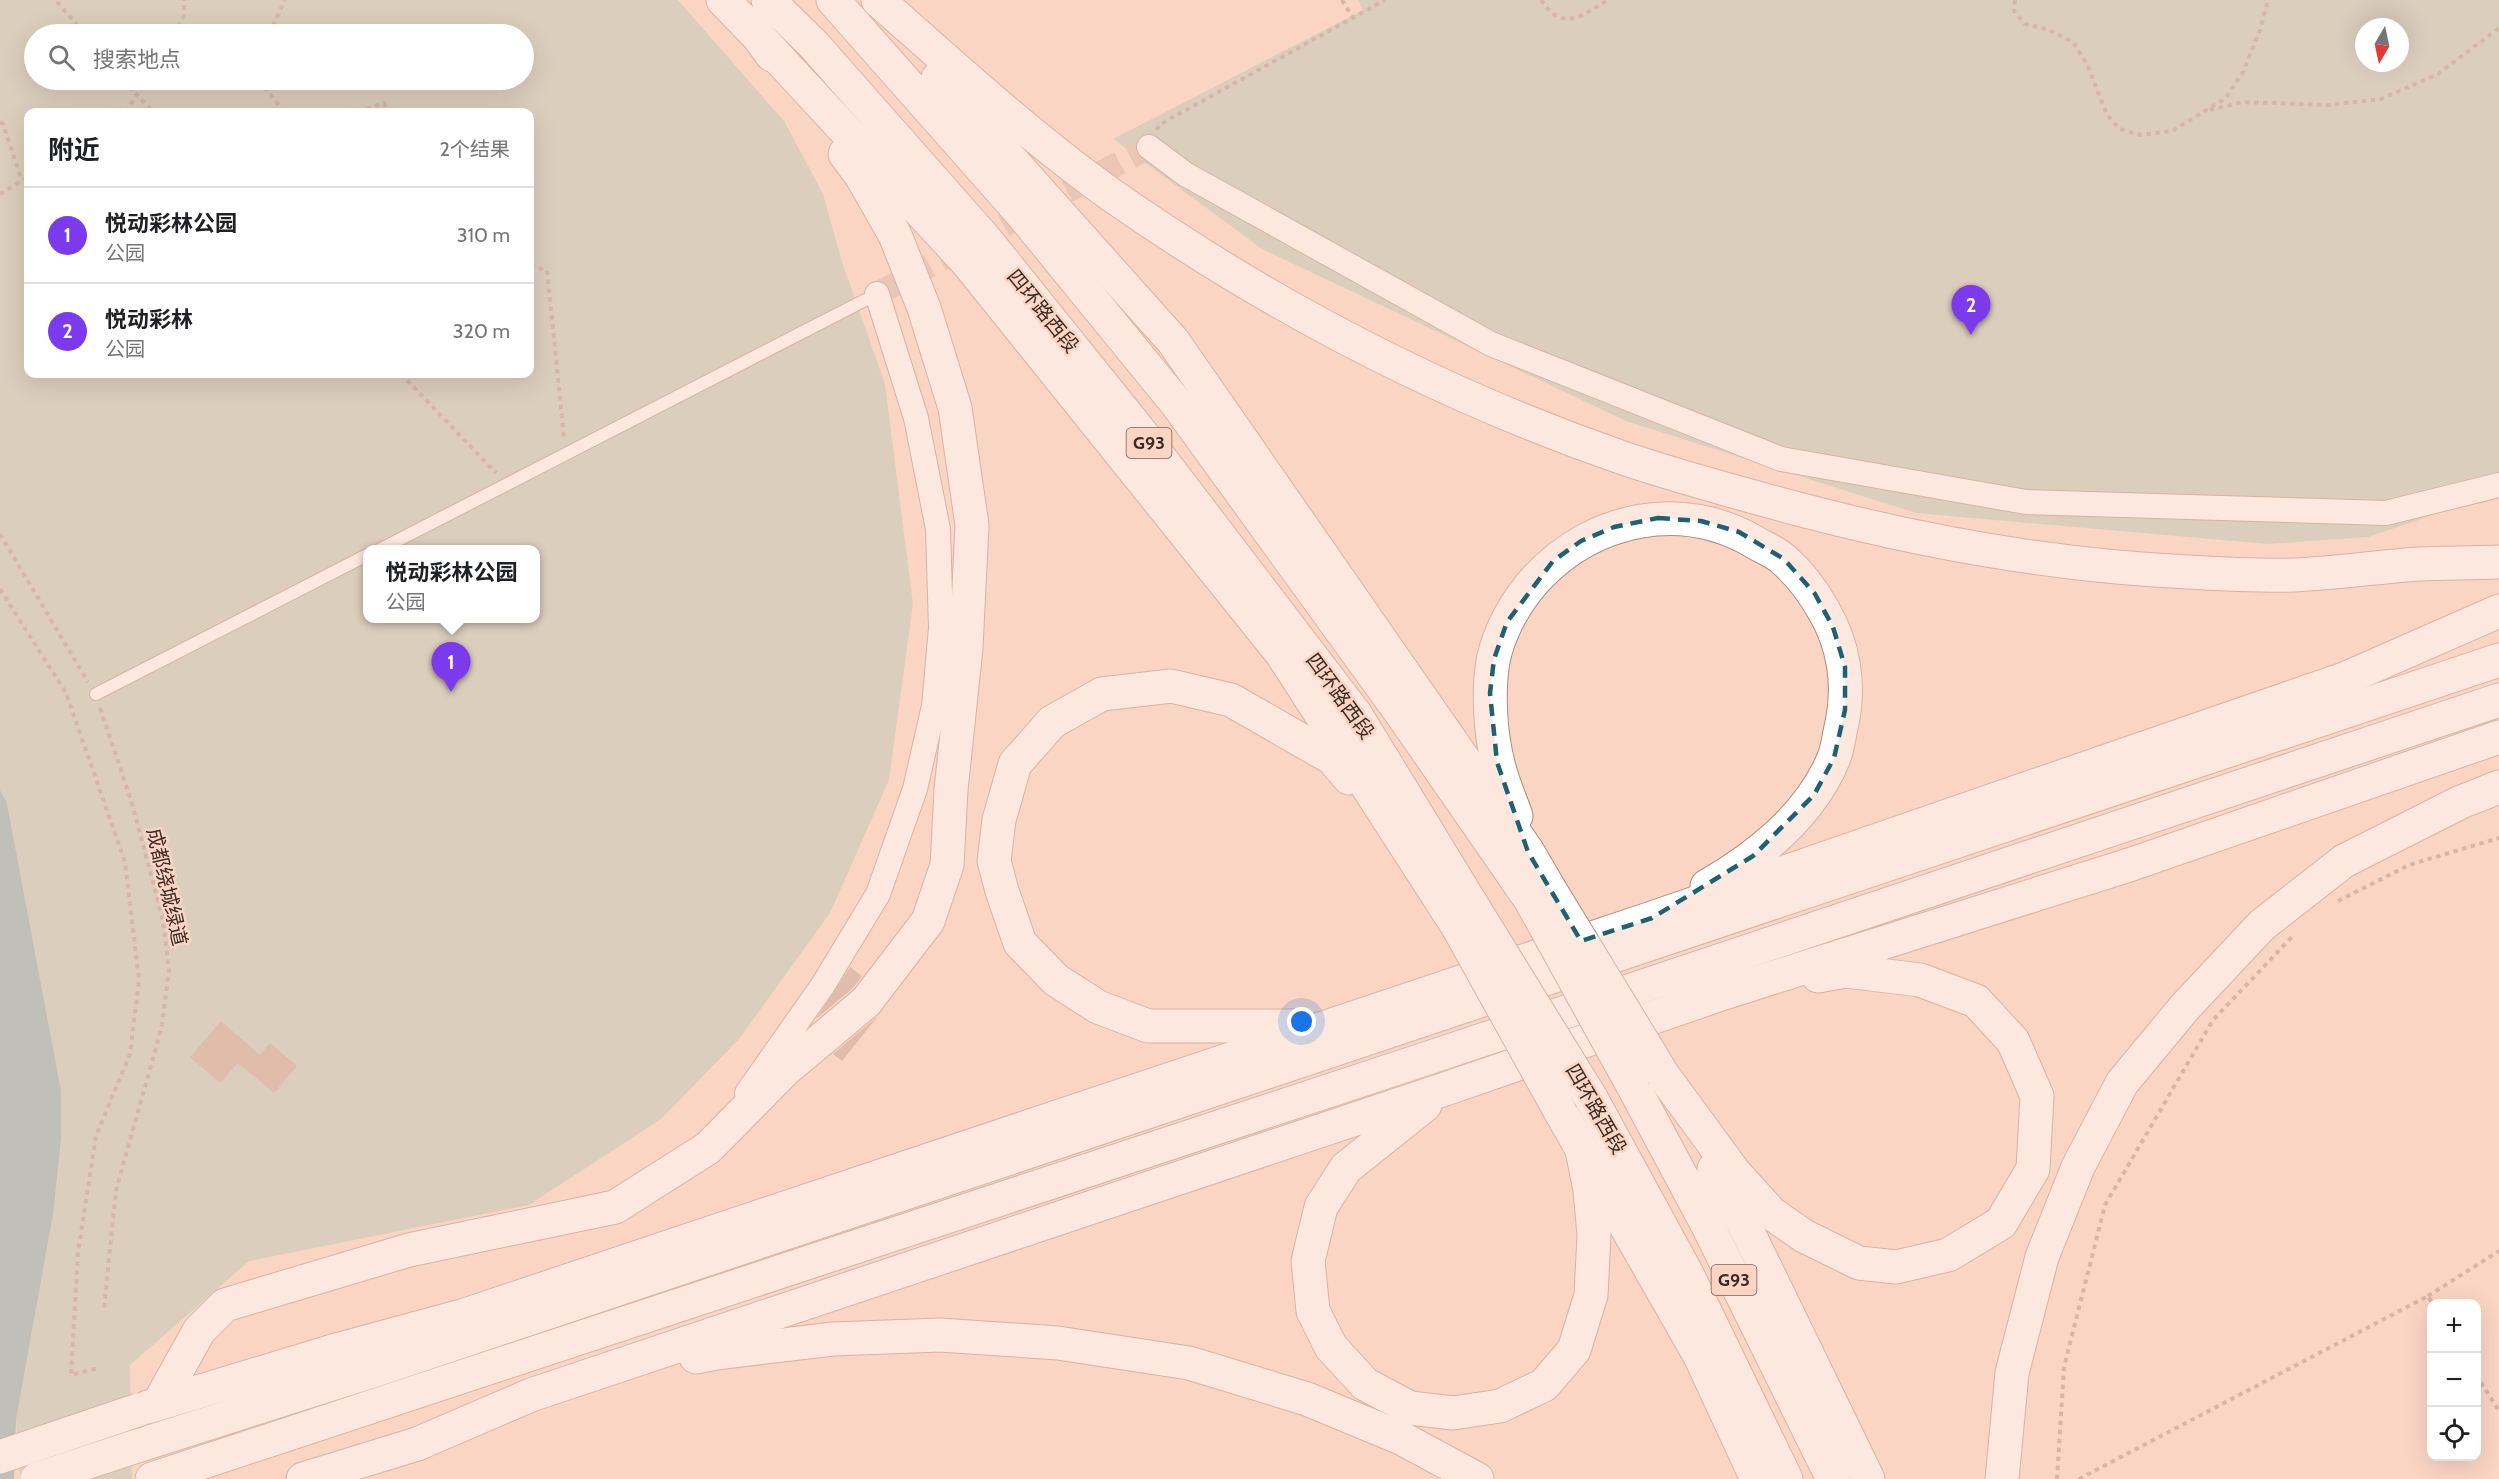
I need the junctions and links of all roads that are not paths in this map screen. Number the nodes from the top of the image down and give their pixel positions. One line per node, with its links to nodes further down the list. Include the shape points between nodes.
1 (723, 0): 6 (main road)
2 (768, 0): 23 (main road, 四环路西段 / G93, via 814,45 986,240 1138,429 1356,715)
3 (833, 0): 21 (main road, 四环路西段 / G93, via 1022,214 1177,404 1401,713)
4 (866, 0): 20 (main road, via 1173,341)
5 (878, 0): 12 (main road, via 988,97 1108,192 1209,259 1389,360 1621,457 1723,489 1906,536 2095,565 2293,575 2418,564)
6 (758, 36): 19 (main road, via 967,262 1117,446 1282,654); 28 (main road, via 862,177 895,235 924,308 955,408 972,525 966,648 947,865 928,921 866,1002 786,1069)
7 (1149, 147): 9 (street, via 1185,174 1491,344 1781,459 2026,502 2386,513)
8 (877, 294): 10 (lane); 28 (street, via 916,418 938,529 941,628 934,706 915,789 878,894 824,985)
9 (2499, 485)
10 (387, 545)
11 (363, 557): 15 (lane)
12 (2499, 562)
13 (2499, 611): 22 (main road, via 2344,679)
14 (2499, 660): 33 (main road, bridge, via 405,1361)
15 (96, 694)
16 (2499, 700): 34 (main road, via 1445,1053)
17 (2499, 737): 24 (main road, via 2129,865)
18 (2499, 787): 41 (main road, via 2344,861 2262,925 2184,1008 2122,1083 2078,1167 2042,1257 2012,1373)
19 (1402, 839): 23 (main road); 25 (main road, via 1332,758 1232,700 1172,686 1102,694 1052,722 1015,764 999,820 994,861 1020,943 1056,980 1098,1007 1148,1026)
20 (1528, 852): 21 (main road); 22 (main road, via 1497,762 1490,693 1494,659 1503,631 1526,590 1552,561 1581,541 1614,527 1658,518 1701,521 1739,532 1784,559 1815,594 1833,627 1845,667 1841,729 1834,758 1814,795 1788,826 1753,856)
21 (1540, 893): 26 (main road, bridge); 39 (main road, 四环路西段 / G93, bridge, via 1632,1084 1708,1226)
22 (1652, 918): 25 (main road)
23 (1470, 925): 29 (main road, bridge); 38 (main road, 四环路西段 / G93, bridge, via 1591,1098 1687,1274)
24 (1724, 993): 26 (main road, via 1846,971 1920,980 1976,1001 2013,1041 2037,1095 2033,1169 2001,1223 1948,1255 1896,1267 1859,1263 1804,1236 1770,1213 1734,1172); 27 (main road)
25 (1322, 1027): 31 (main road, via 462,1316)
26 (1663, 1075): 40 (main road, via 1747,1230)
27 (1448, 1088): 29 (main road, via 1346,1168 1321,1207 1308,1261 1313,1311 1331,1347 1365,1384 1410,1408 1453,1413 1500,1406 1544,1385 1574,1350 1591,1295 1594,1235); 30 (main road)
28 (708, 1148): 31 (main road, via 615,1208 409,1250 225,1305 199,1331)
29 (1582, 1150): 37 (main road, via 1700,1356)
30 (531, 1395): 35 (main road, via 417,1444); 36 (main road, via 716,1353 833,1339 940,1335 1058,1343 1189,1363 1307,1399 1401,1438)
31 (148, 1406): 32 (main road, bridge)
32 (0, 1457)
33 (37, 1479)
34 (152, 1479)
35 (303, 1479)
36 (1477, 1479)
37 (1757, 1479)
38 (1786, 1479)
39 (1833, 1479)
40 (1868, 1479)
41 (2002, 1479)

